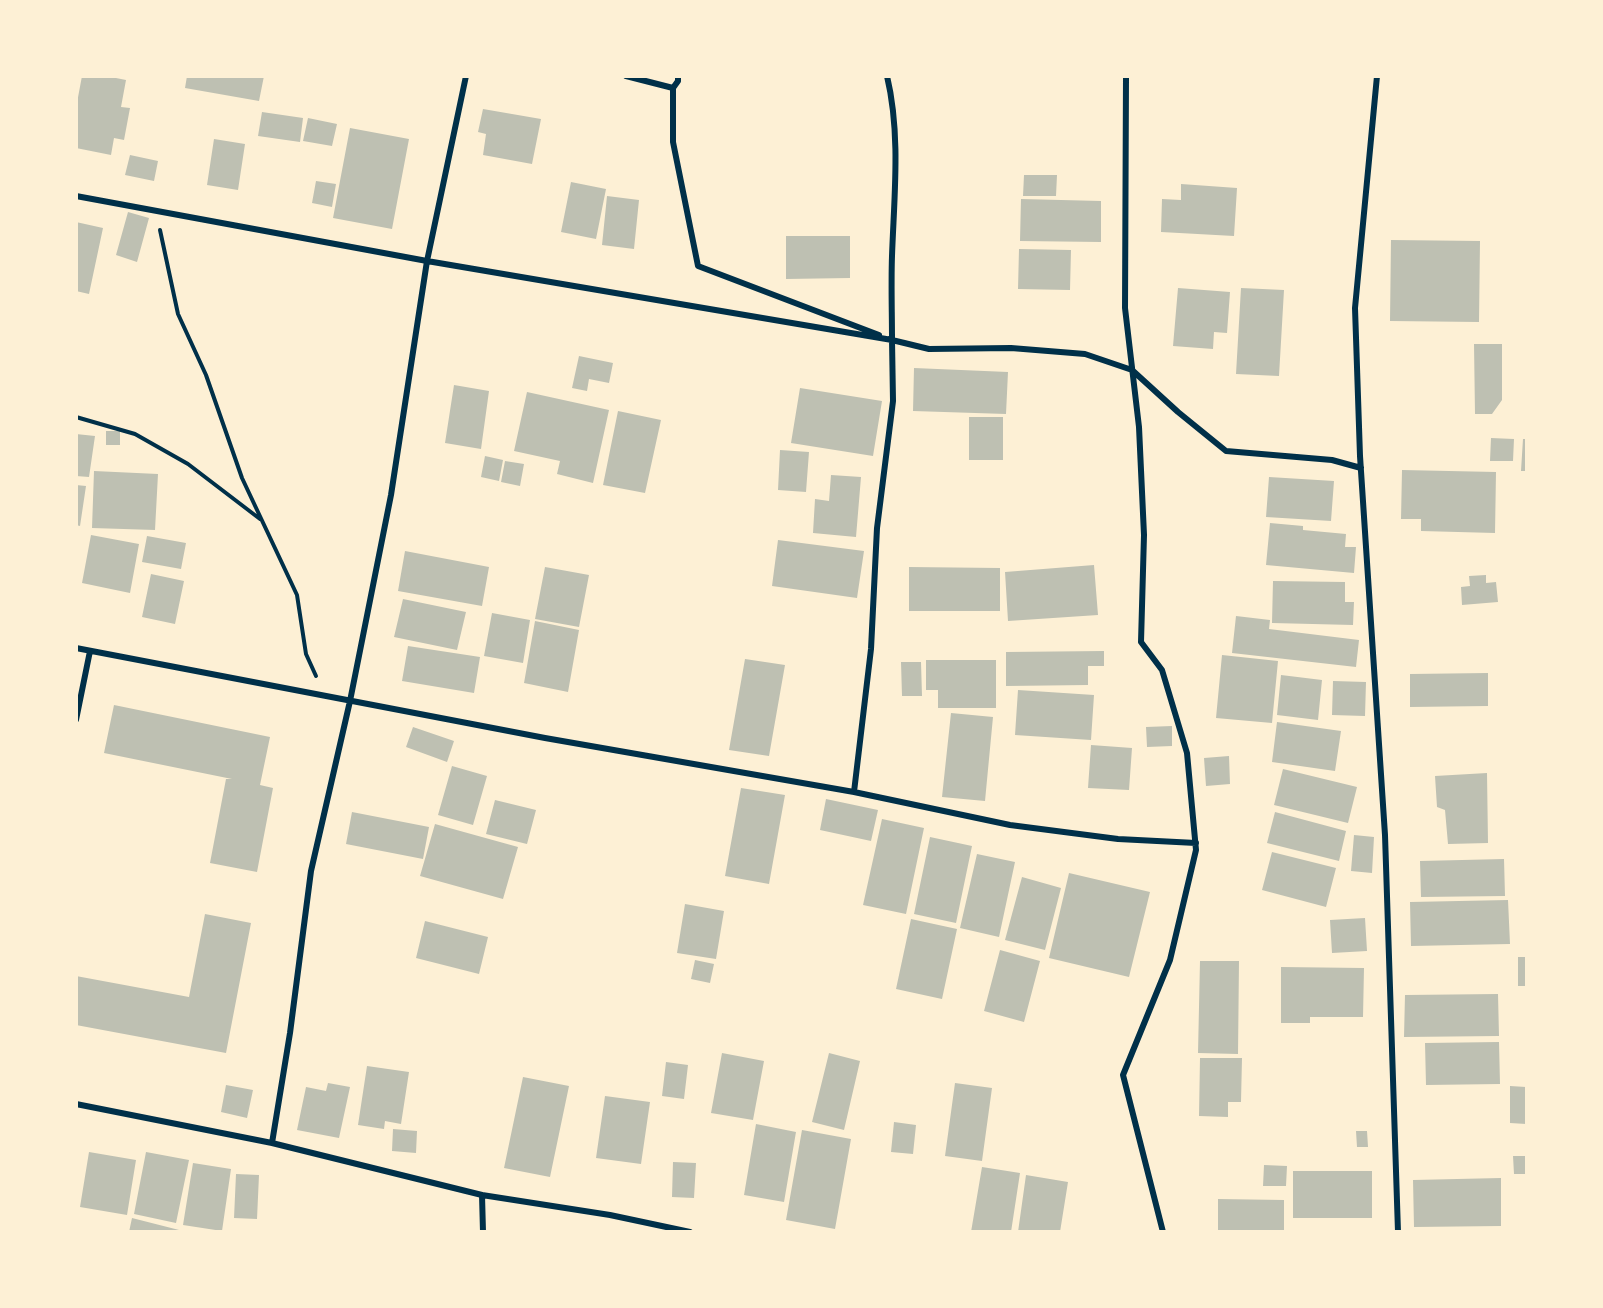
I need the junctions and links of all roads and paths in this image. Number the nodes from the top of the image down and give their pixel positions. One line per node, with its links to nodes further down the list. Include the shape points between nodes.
1 (466, 76): 10 (street)
2 (626, 76): 7 (street)
3 (678, 76): 7 (street)
4 (887, 76): 11 (street, via 892,96 896,168)
5 (1126, 76): 12 (street, via 1125,308)
6 (1377, 76): 14 (street, via 1355,309)
7 (673, 88): 11 (street, via 674,142 698,266)
8 (76, 196): 9 (street)
9 (157, 211): 10 (street); 15 (path, via 178,314 206,375 242,478)
10 (428, 261): 11 (street); 19 (street, via 391,495)
11 (892, 340): 12 (street, via 929,349 1011,348 1085,354); 21 (street, via 893,401 877,528 872,649)
12 (1132, 370): 14 (street, via 1226,451 1332,460); 22 (street, via 1144,535 1141,642 1162,670 1187,753)
13 (76, 417): 15 (path, via 135,434 188,465)
14 (1362, 468): 29 (street, via 1385,835)
15 (261, 519): 18 (path, via 297,595 306,654)
16 (76, 648): 17 (street)
17 (90, 651): 18 (street); 20 (street)
18 (325, 696): 19 (street)
19 (350, 701): 21 (street); 24 (street, via 311,871)
20 (76, 720)
21 (854, 792): 22 (street, via 1010,825 1118,839)
22 (1196, 843): 28 (street, via 1170,960 1123,1074)
23 (76, 1104): 24 (street)
24 (272, 1143): 25 (street)
25 (482, 1196): 26 (street); 27 (street, via 610,1215)
26 (483, 1232)
27 (690, 1232)
28 (1163, 1232)
29 (1398, 1232)

